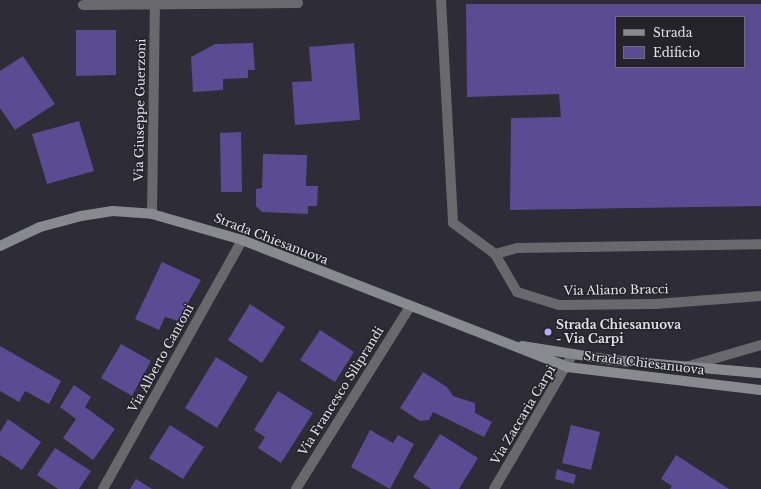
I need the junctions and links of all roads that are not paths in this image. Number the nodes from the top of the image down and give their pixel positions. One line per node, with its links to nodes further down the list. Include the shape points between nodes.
1 (441, 0): 9 (street, Via Aliano Bracci, via 453,223)
2 (298, 3): 4 (street)
3 (82, 5): 4 (street)
4 (155, 6): 5 (street, Via Giuseppe Guerzoni)
5 (152, 214): 6 (main road, Strada Chiesanuova); 8 (main road, Strada Chiesanuova, via 112,211 81,216 40,227)
6 (242, 240): 11 (main road, Strada Chiesanuova); 19 (street, Via Alberto Cantoni)
7 (761, 244): 9 (street, via 518,248)
8 (0, 246)
9 (495, 254): 10 (street, Via Aliano Bracci, via 517,292 559,305)
10 (761, 296)
11 (408, 308): 12 (main road, Strada Chiesanuova); 20 (street, Via Francesco Siliprandi)
12 (505, 343): 14 (main road, Strada Chiesanuova); 16 (main road, Strada Chiesanuova)
13 (761, 345): 15 (street)
14 (573, 354): 15 (main road, Strada Chiesanuova); 16 (street, Via Zaccaria Carpi)
15 (689, 366): 17 (main road, Strada Chiesanuova)
16 (567, 367): 18 (main road, Strada Chiesanuova); 21 (street, Via Zaccaria Carpi)
17 (761, 373)
18 (761, 390)
19 (103, 489)
20 (296, 489)
21 (494, 489)

